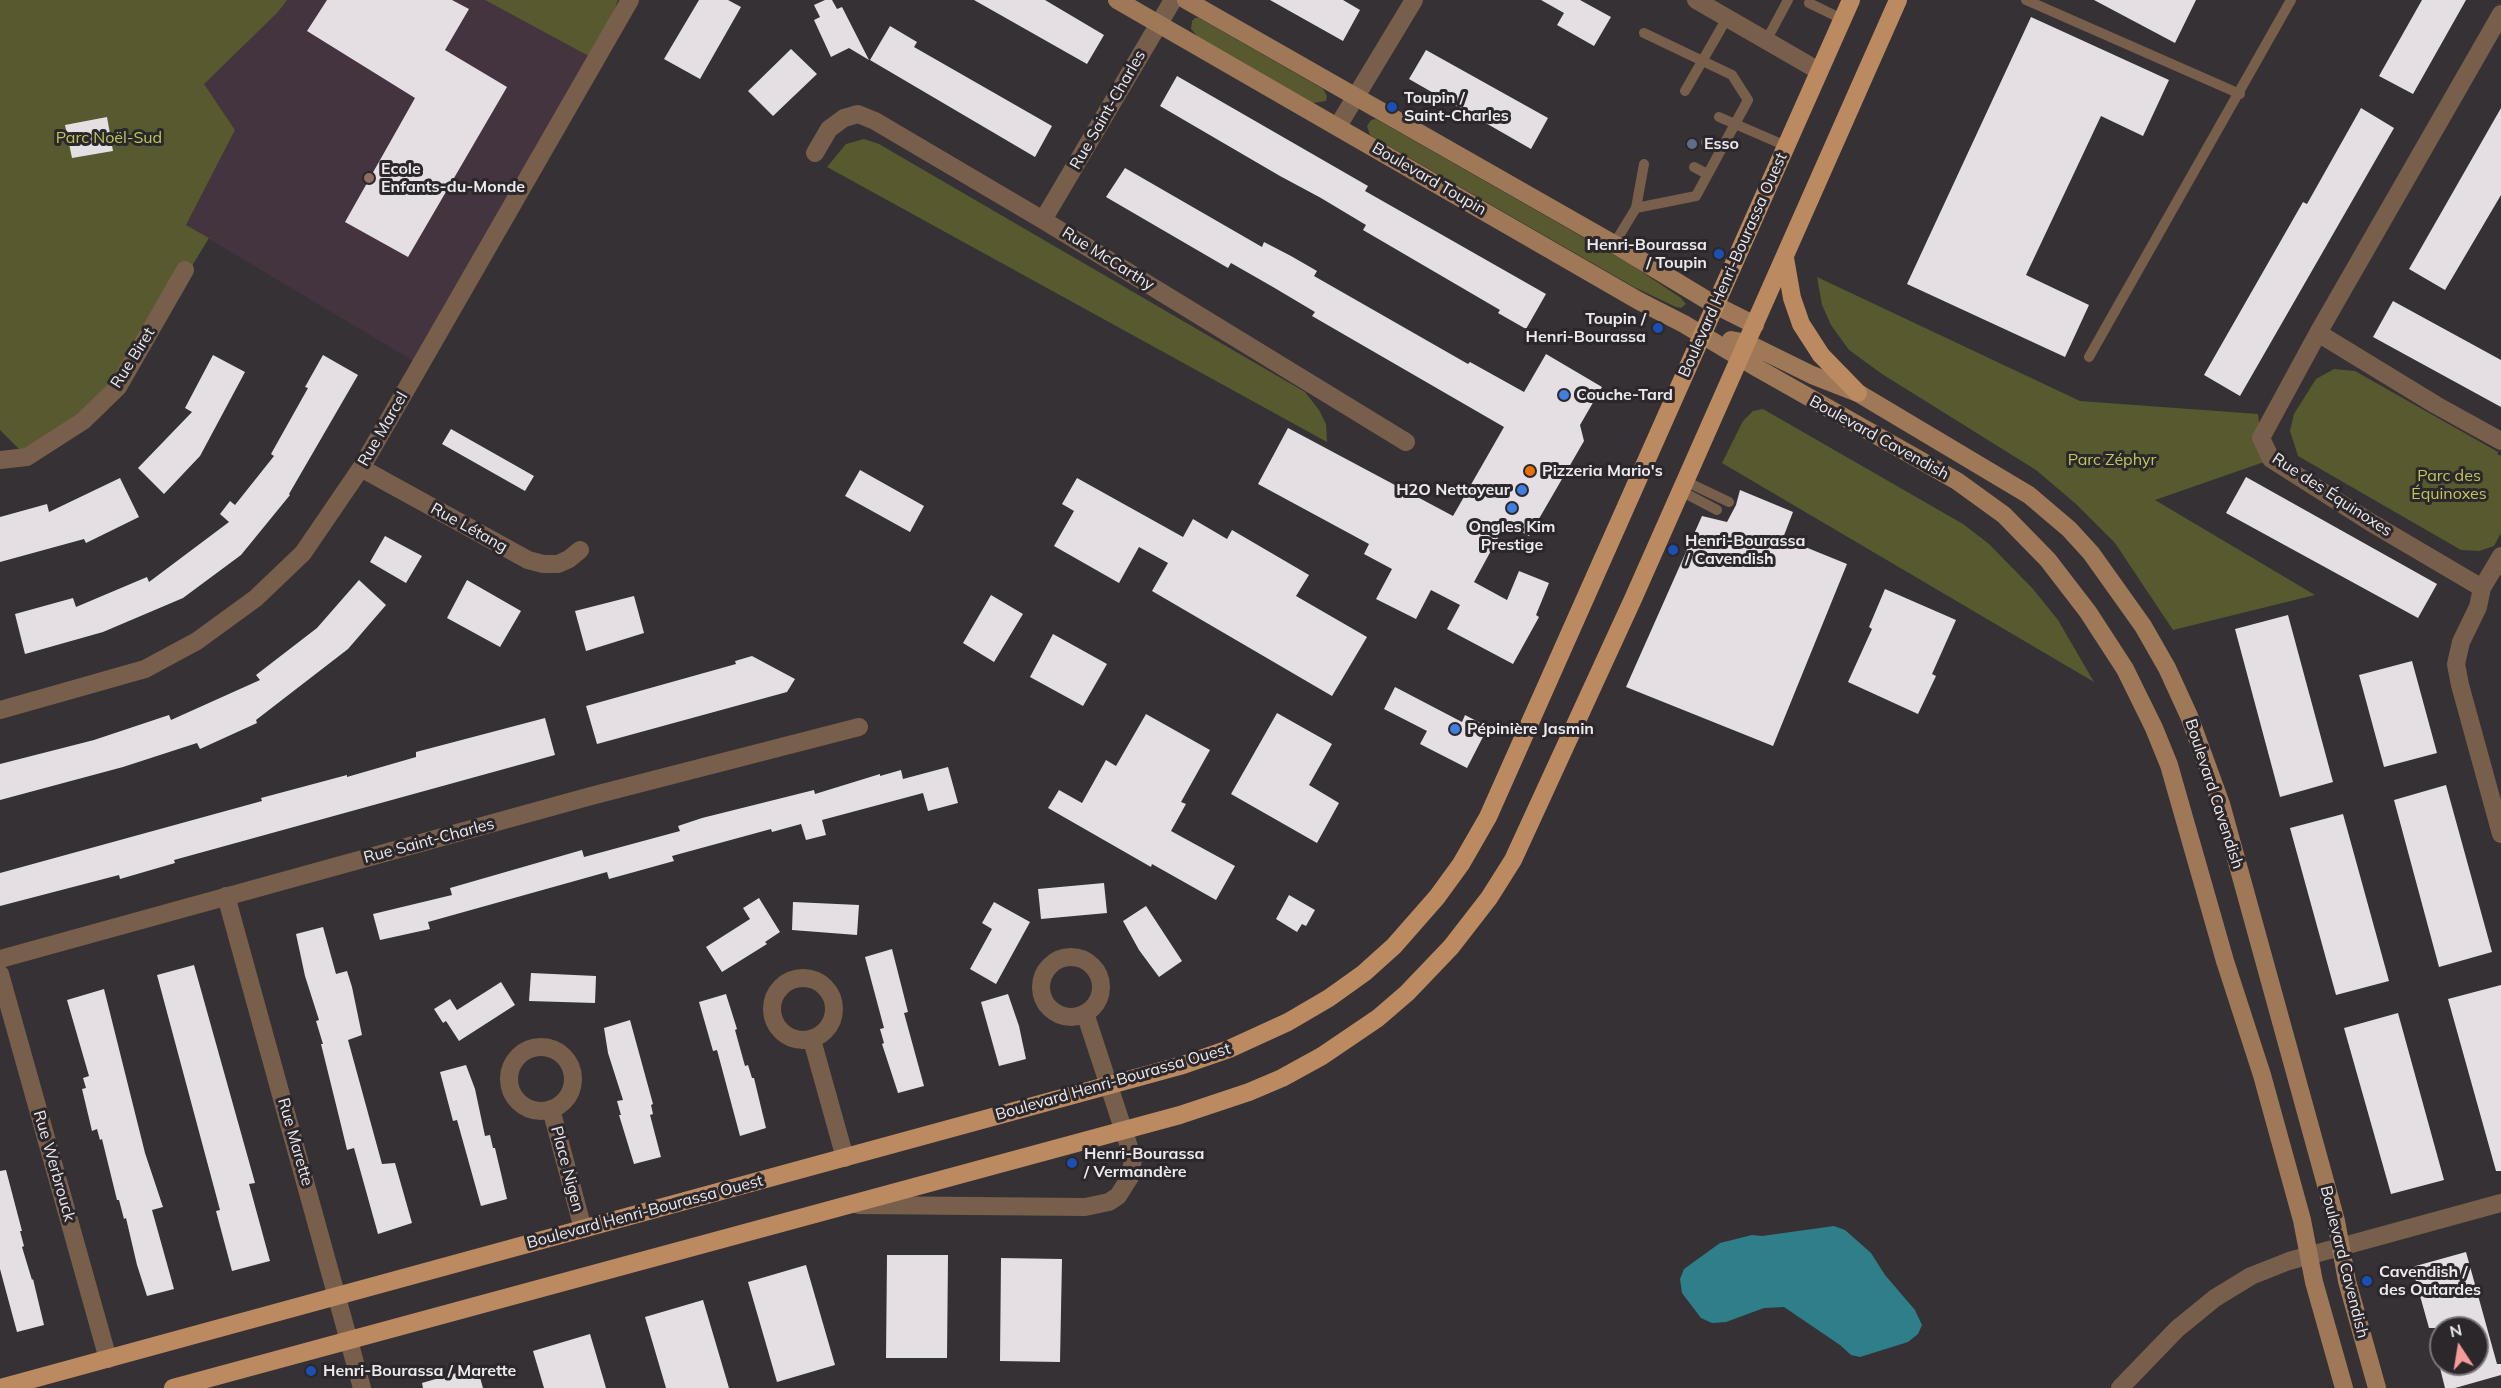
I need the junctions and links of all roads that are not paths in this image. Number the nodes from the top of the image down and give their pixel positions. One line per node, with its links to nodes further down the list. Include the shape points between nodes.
1 (630, 0): 48 (street, Rue Marcel)
2 (1117, 0): 15 (main road, Boulevard Toupin)
3 (1173, 0): 15 (street, Rue Saint-Charles)
4 (1186, 0): 22 (main road)
5 (1414, 0): 22 (street)
6 (1788, 0): 17 (lane)
7 (1851, 0): 14 (main road, Boulevard Henri-Bourassa Ouest)
8 (1898, 0): 36 (main road)
9 (2026, 0): 21 (lane)
10 (2291, 0): 21 (lane)
11 (1807, 1): 14 (lane)
12 (1713, 7): 17 (street); 18 (lane)
13 (2501, 14): 40 (street, Rue des Équinoxes)
14 (1842, 19): 19 (main road, Boulevard Henri-Bourassa Ouest)
15 (1159, 23): 25 (main road, Boulevard Toupin); 34 (street, Rue Saint-Charles)
16 (1644, 33): 18 (lane)
17 (1766, 41): 19 (street)
18 (1703, 61): 20 (lane); 24 (lane, via 1732,75 1748,100)
19 (1819, 71): 27 (main road, Boulevard Henri-Bourassa Ouest)
20 (1684, 91)
21 (2240, 94): 43 (lane)
22 (1355, 97): 25 (street); 35 (main road)
23 (1719, 117): 24 (lane)
24 (1734, 124): 27 (lane); 28 (lane)
25 (1338, 126): 41 (main road, Boulevard Toupin)
26 (1706, 142): 28 (lane)
27 (1786, 146): 38 (main road, Boulevard Henri-Bourassa Ouest)
28 (1721, 149): 32 (lane)
29 (815, 153): 34 (street, Rue McCarthy, via 829,129 858,114)
30 (1644, 164): 33 (lane)
31 (1694, 167): 32 (lane)
32 (1707, 174): 33 (lane, via 1696,196)
33 (1636, 208): 35 (lane)
34 (1044, 220): 46 (street, Rue McCarthy)
35 (1614, 244): 38 (main road)
36 (1785, 258): 39 (main road); 44 (main road, via 1801,324 1815,348)
37 (185, 270): 47 (street, Rue Biret, via 118,387 83,421 27,456)
38 (1715, 305): 39 (main road); 41 (main road, Boulevard Henri-Bourassa Ouest)
39 (1755, 326): 42 (main road)
40 (2318, 333): 45 (street); 54 (street, Rue des Équinoxes, via 2261,438 2271,459)
41 (1702, 335): 42 (main road, Boulevard Toupin); 63 (main road, Boulevard Henri-Bourassa Ouest, via 1498,797 1476,841 1437,897 1381,958 1310,1010 1229,1049)
42 (1744, 351): 44 (main road, Boulevard Cavendish); 49 (main road); 71 (main road, Boulevard Cavendish, via 1990,504 2048,560 2108,641 2134,686 2173,775 2225,961 2262,1075)
43 (2089, 357)
44 (1858, 393): 70 (main road, Boulevard Cavendish, via 2046,507 2103,568 2156,646 2198,736 2221,804)
45 (2501, 441)
46 (1406, 442)
47 (0, 460)
48 (361, 468): 52 (street, Rue Létang, via 528,560 558,564); 55 (street, Rue Marcel, via 303,553 256,598 198,641 145,669)
49 (1683, 486): 50 (lane); 51 (lane); 65 (main road, via 1528,830 1490,898 1451,947 1394,1005 1358,1034 1312,1062 1249,1092)
50 (1729, 502)
51 (1717, 510)
52 (580, 550)
53 (2501, 556): 54 (street)
54 (2482, 588): 57 (street, via 2456,664)
55 (0, 710)
56 (858, 727): 58 (street, Rue Saint-Charles)
57 (2501, 834)
58 (226, 896): 59 (street, Rue Saint-Charles); 72 (street, Rue Marette)
59 (0, 959)
60 (0, 974): 74 (street, Rue Werbrouck)
61 (1085, 1013): 63 (street)
62 (812, 1040): 66 (street)
63 (1109, 1086): 65 (street); 66 (main road, Boulevard Henri-Bourassa Ouest)
64 (551, 1110): 69 (street, Place Nigen)
65 (1125, 1130): 68 (main road); 68 (street, via 1133,1159 1130,1177 1118,1196 1098,1205)
66 (845, 1158): 69 (main road, Boulevard Henri-Bourassa Ouest)
67 (2501, 1203): 70 (street)
68 (846, 1205): 73 (main road)
69 (583, 1229): 72 (main road, Boulevard Henri-Bourassa Ouest)
70 (2340, 1246): 71 (street); 80 (main road, Boulevard Cavendish)
71 (2309, 1255): 78 (street, via 2251,1276 2216,1298 2177,1329); 79 (main road, Boulevard Cavendish)
72 (338, 1296): 73 (street, Rue Marette); 74 (main road, Boulevard Henri-Bourassa Ouest)
73 (349, 1341): 76 (main road); 77 (street, Rue Marette)
74 (108, 1359): 75 (main road, Boulevard Henri-Bourassa Ouest)
75 (0, 1388)
76 (173, 1388)
77 (362, 1388)
78 (2120, 1388)
79 (2344, 1388)
80 (2378, 1388)

